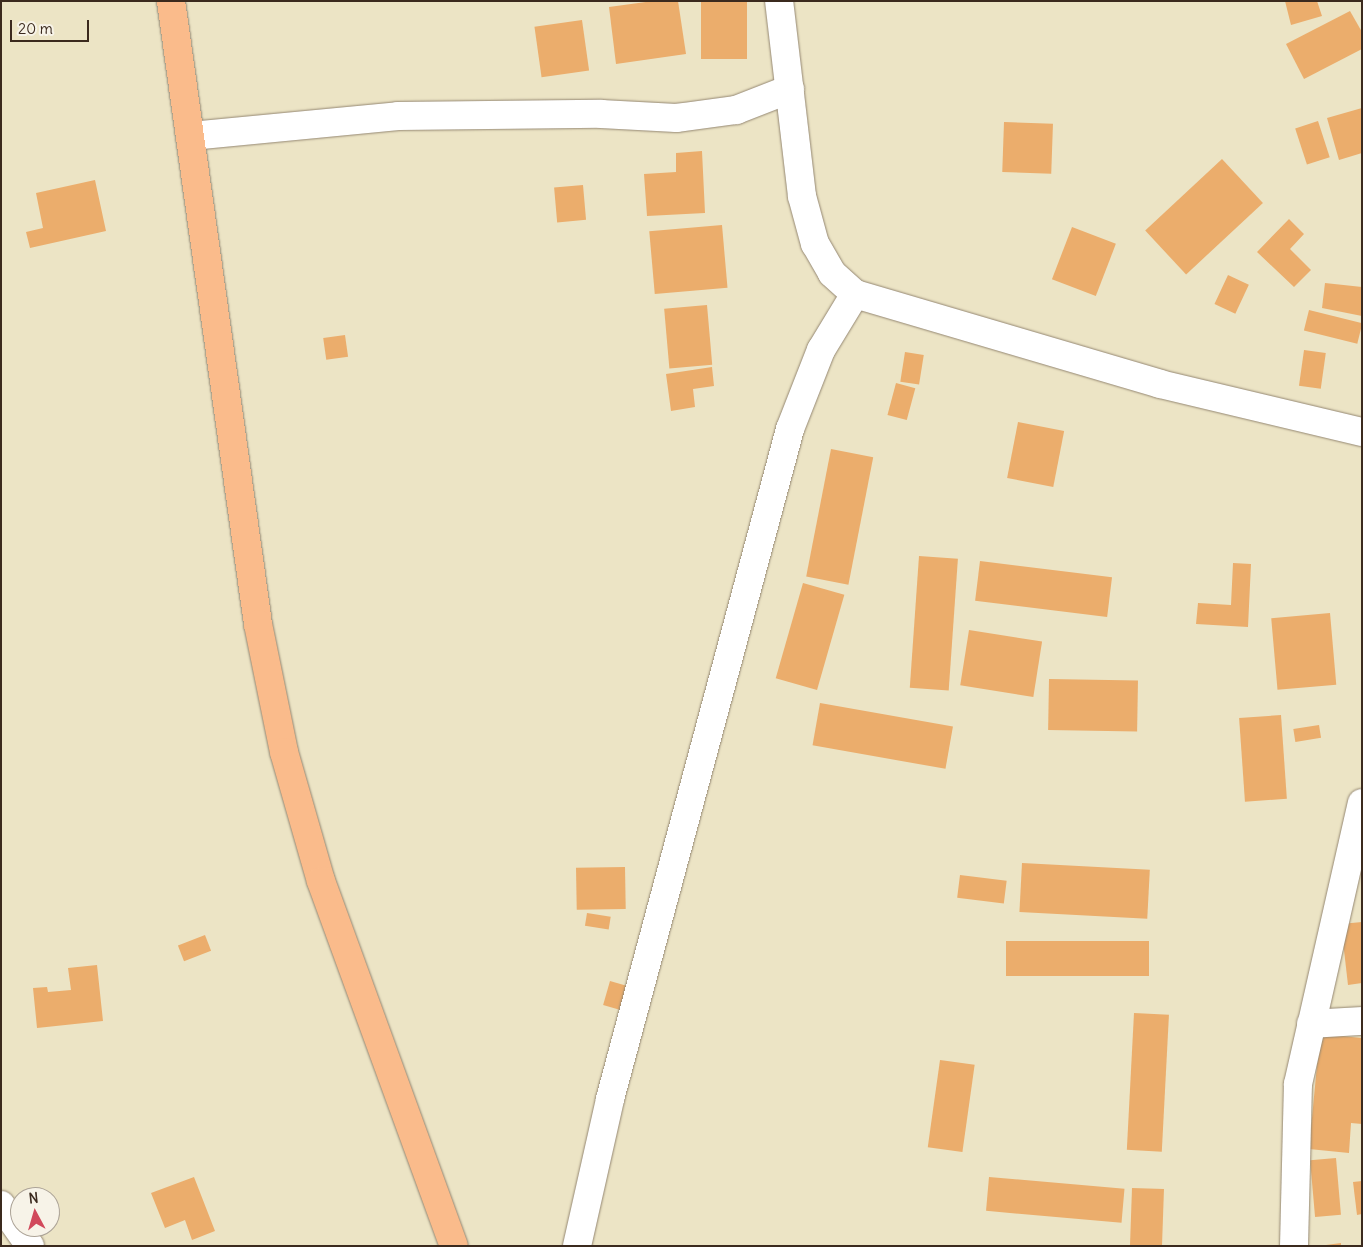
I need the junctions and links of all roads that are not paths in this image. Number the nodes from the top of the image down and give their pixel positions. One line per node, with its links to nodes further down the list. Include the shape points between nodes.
1 (171, 1): 4 (main road)
2 (779, 1): 3 (street)
3 (790, 89): 4 (street, via 736,110 676,118 601,114 398,116); 5 (street, via 802,196 816,244 832,273)
4 (191, 136): 12 (main road, via 258,624 284,752 321,881)
5 (854, 294): 6 (street, via 1160,384); 13 (street, via 821,350 790,428 610,1099)
6 (1362, 432)
7 (1362, 803): 9 (street)
8 (1362, 1021): 9 (street)
9 (1311, 1024): 14 (street, via 1298,1084)
10 (1, 1205): 11 (street)
11 (30, 1246)
12 (454, 1246)
13 (577, 1246)
14 (1294, 1246)

